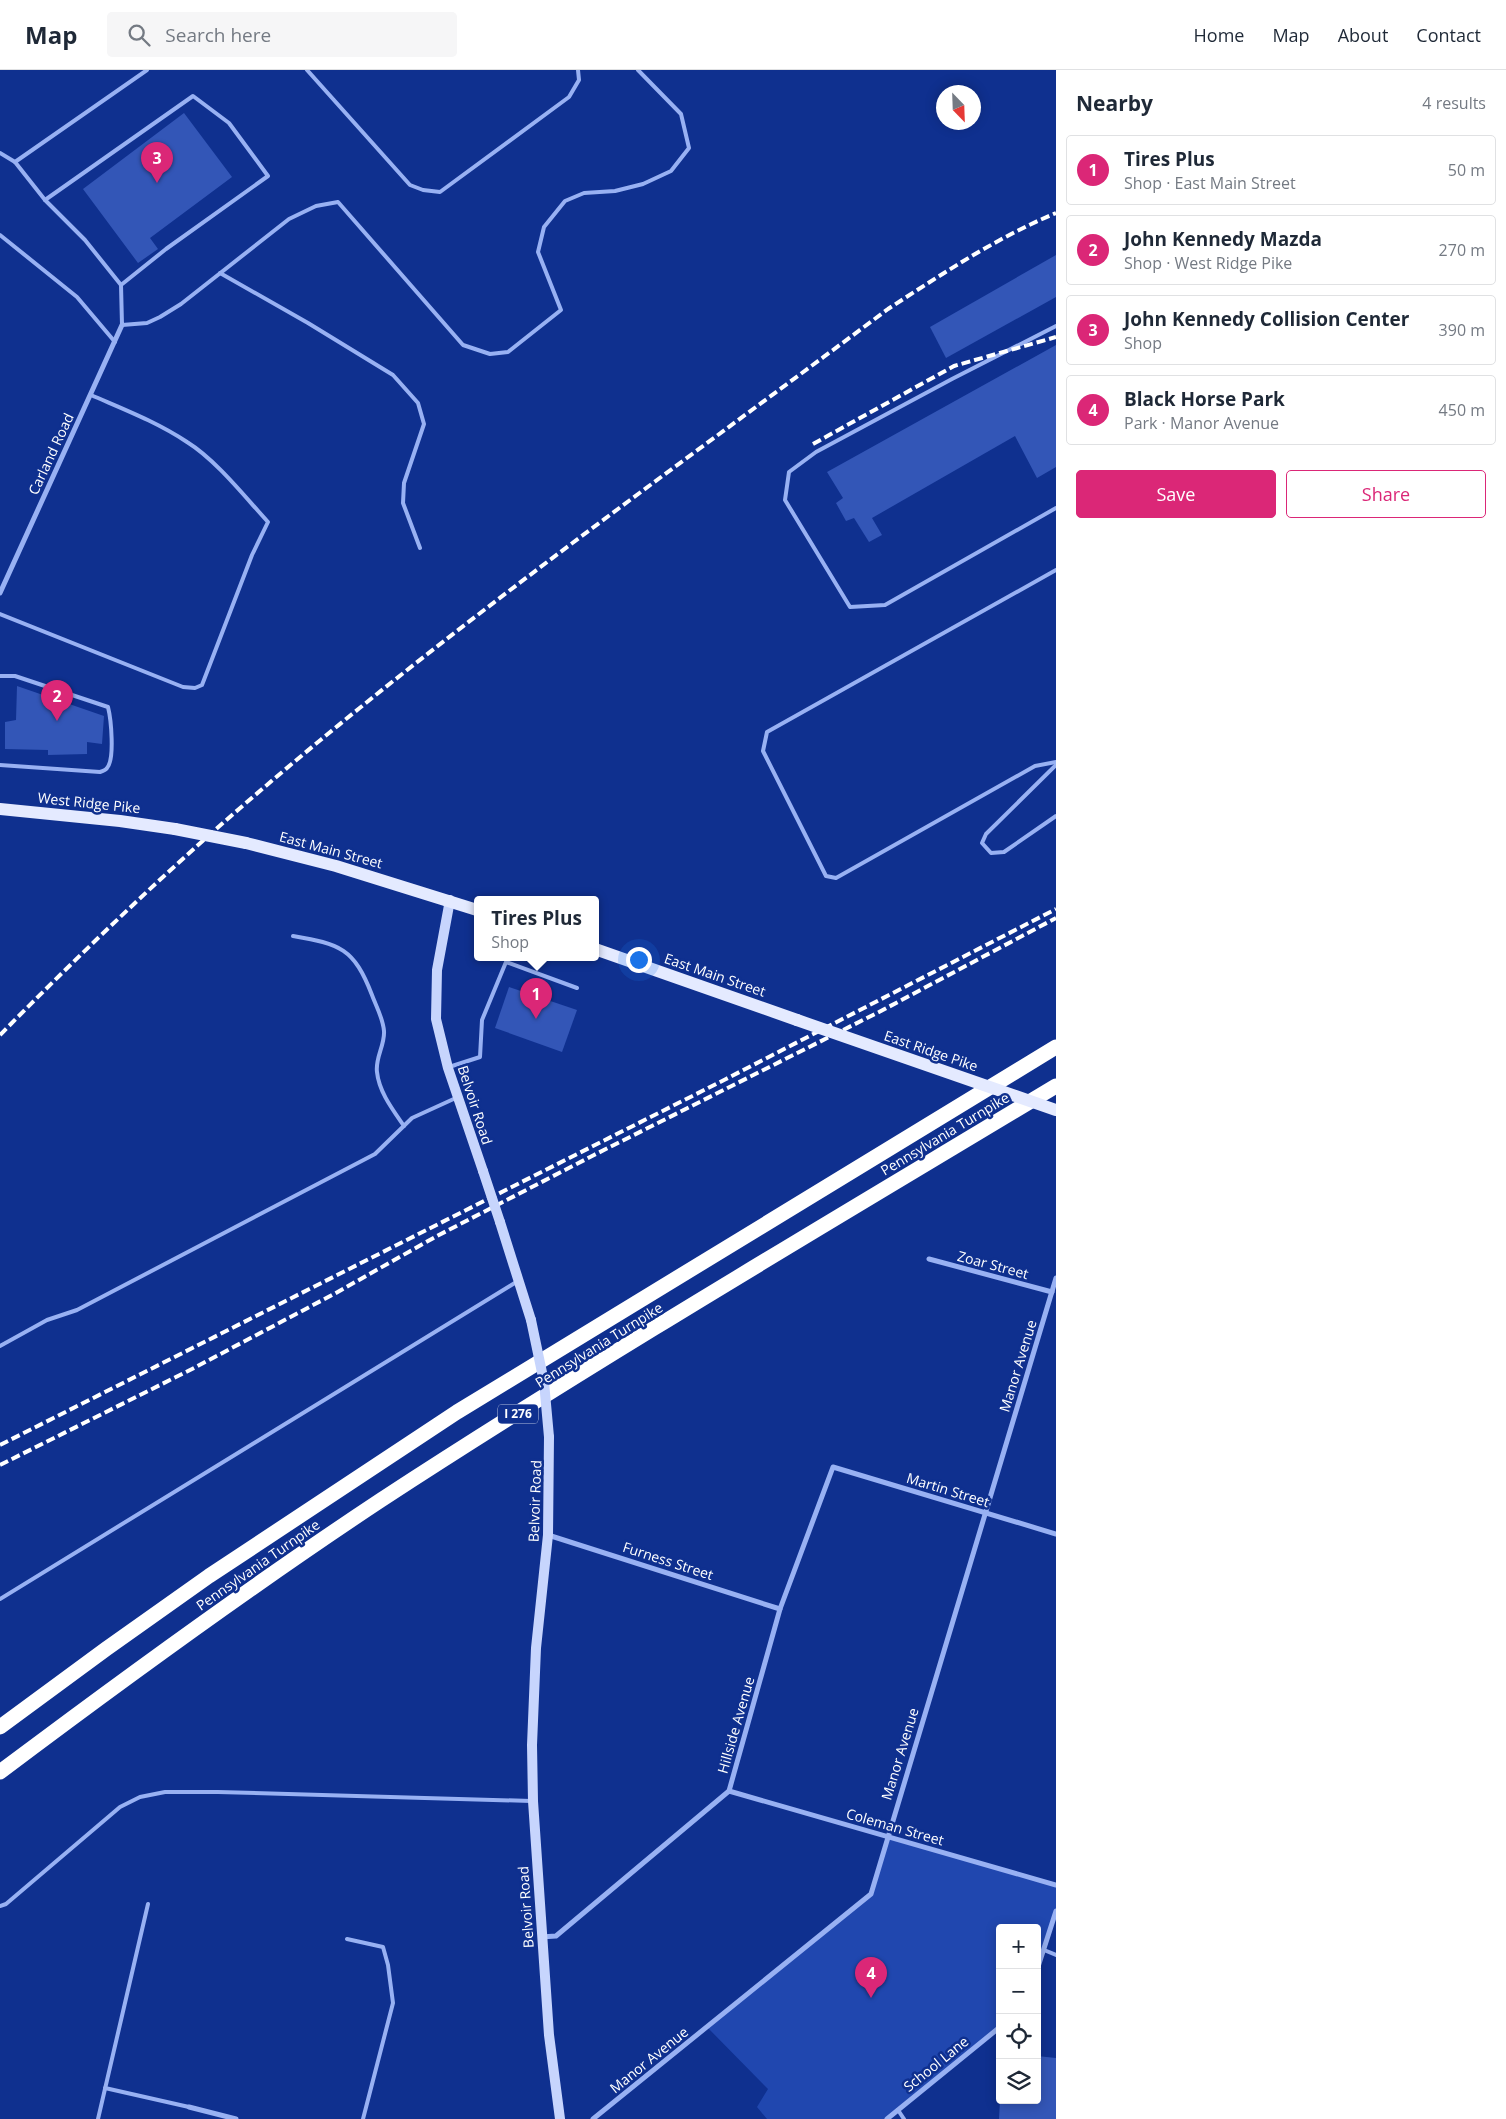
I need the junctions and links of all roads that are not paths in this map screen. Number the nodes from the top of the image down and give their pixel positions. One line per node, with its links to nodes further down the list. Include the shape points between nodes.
1 (147, 70): 6 (lane)
2 (307, 70): 3 (lane, via 410,185 440,192 569,97 579,80)
3 (578, 70)
4 (638, 70): 9 (lane, via 681,114 689,148 671,171 643,184 584,193 565,202 544,227 538,252 561,310 508,352 490,354 463,345 338,202 316,206 289,219)
5 (0, 153): 6 (lane)
6 (15, 162): 7 (lane)
7 (45, 200): 10 (lane, via 85,240); 10 (lane, via 193,96 228,123 268,176)
8 (0, 235): 13 (lane, via 77,297)
9 (220, 273): 11 (lane, via 160,317 146,323); 16 (lane, via 393,375 418,403 424,424 404,483 403,503)
10 (121, 285): 11 (lane)
11 (122, 325): 13 (street, Carland Road)
12 (1056, 326): 15 (lane, via 816,452 788,472 785,500 850,607 886,605)
13 (115, 342): 14 (street, Carland Road)
14 (91, 395): 18 (street, Carland Road); 19 (lane, via 153,422 188,443 222,473 268,522 202,685 183,687)
15 (1056, 508)
16 (420, 548)
17 (1056, 570): 21 (lane, via 767,732 763,751 826,876 836,878 1035,766)
18 (0, 593)
19 (0, 614)
20 (0, 676): 22 (lane, via 15,676 108,707 112,721 107,770)
21 (1056, 764): 24 (lane, via 986,834 982,843 991,853 1004,852)
22 (0, 765)
23 (0, 809): 25 (main road, West Ridge Pike)
24 (1056, 816)
25 (175, 829): 26 (main road, East Main Street, bridge, via 336,866)
26 (450, 900): 27 (main road, East Main Street); 33 (street, Belvoir Road, via 437,970 436,998 436,1019)
27 (474, 909)
28 (293, 936): 37 (lane, via 334,945 359,967 384,1030 377,1072 384,1093)
29 (599, 950): 31 (main road, East Main Street)
30 (577, 988): 33 (lane, via 506,962 482,1020 480,1057)
31 (797, 1020): 36 (main road, East Ridge Pike, bridge)
32 (1056, 1047): 49 (highway, Pennsylvania Turnpike / I 276, via 449,1417 209,1576)
33 (448, 1068): 35 (street, Belvoir Road)
34 (1056, 1086): 50 (highway, Pennsylvania Turnpike / I 276, via 650,1332 381,1500 172,1644)
35 (458, 1097): 37 (lane, via 412,1118); 40 (street, Belvoir Road, bridge)
36 (1056, 1110)
37 (404, 1126): 42 (lane, via 375,1154 77,1310 47,1320)
38 (929, 1259): 41 (street, Zoar Street)
39 (1056, 1278): 41 (street, Manor Avenue)
40 (519, 1280): 46 (street, Belvoir Road, bridge, via 544,1382 549,1437); 47 (lane)
41 (1052, 1292): 44 (street, Manor Avenue)
42 (0, 1346)
43 (833, 1467): 44 (street, Martin Street); 48 (street, Hillside Avenue)
44 (984, 1513): 45 (street, Martin Street); 53 (street, Manor Avenue)
45 (1056, 1534)
46 (548, 1535): 48 (street, Furness Street); 52 (street, Belvoir Road, via 533,1699)
47 (0, 1599)
48 (780, 1609): 51 (street, Hillside Avenue)
49 (0, 1727)
50 (0, 1772)
51 (729, 1791): 53 (street, Coleman Street); 58 (street, Hillside Avenue, via 556,1936)
52 (533, 1801): 56 (lane, via 165,1792 140,1797 120,1807 35,1881); 58 (street, Belvoir Road)
53 (887, 1836): 54 (street, Coleman Street); 71 (street, Manor Avenue, via 871,1894)
54 (1056, 1885)
55 (148, 1904): 64 (lane)
56 (0, 1906)
57 (1056, 1911): 60 (street)
58 (542, 1937): 70 (street, Belvoir Road, via 551,2062)
59 (348, 1939): 69 (lane, via 383,1947 393,2003)
60 (1044, 1950): 61 (lane); 62 (street)
61 (1056, 1955)
62 (1037, 1969)
63 (996, 2030): 66 (street, School Lane)
64 (105, 2088): 65 (lane); 67 (lane)
65 (189, 2107): 68 (street)
66 (898, 2110): 72 (street, School Lane); 73 (lane)
67 (98, 2119)
68 (236, 2119)
69 (363, 2119)
70 (560, 2119)
71 (593, 2119)
72 (887, 2119)
73 (904, 2119)

